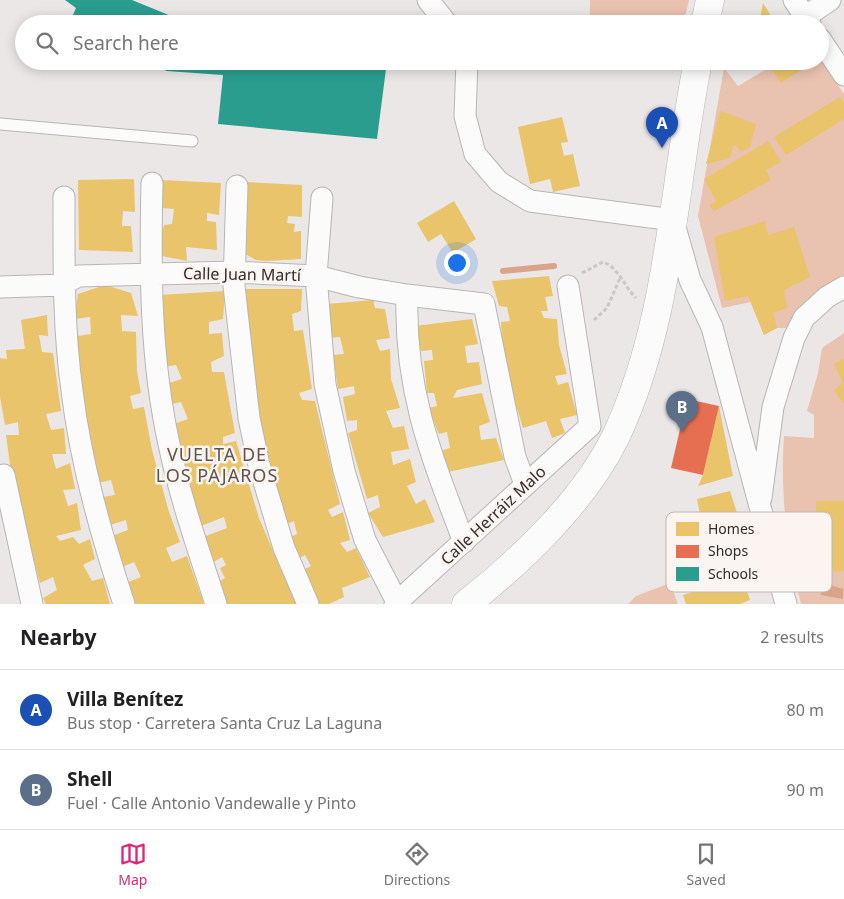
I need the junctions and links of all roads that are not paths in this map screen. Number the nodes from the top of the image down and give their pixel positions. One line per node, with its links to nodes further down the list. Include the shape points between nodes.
1 (428, 0): 5 (street)
2 (710, 0): 6 (main road)
3 (830, 0): 4 (street)
4 (803, 14)
5 (440, 15)
6 (707, 15)
7 (829, 52): 10 (street)
8 (466, 70): 17 (street, via 465,116 475,154 499,182 530,201)
9 (696, 70): 17 (main road)
10 (844, 75)
11 (0, 124): 12 (lane)
12 (192, 141)
13 (152, 183): 19 (street)
14 (237, 186): 18 (street)
15 (64, 197): 21 (street)
16 (322, 198): 20 (street)
17 (673, 220): 28 (street, via 690,280 712,327); 32 (main road, via 654,330 615,437 579,494 532,547)
18 (233, 272): 19 (street, Calle Juan Martí); 20 (street, Calle Juan Martí); 36 (street, via 243,374 259,465 284,548)
19 (150, 274): 21 (street, Calle Juan Martí, via 78,276); 35 (street, via 159,384 168,444 184,508)
20 (316, 276): 25 (street, Calle Juan Martí); 31 (street, via 325,384 344,471 365,540)
21 (63, 285): 23 (street, Calle Juan Martí); 34 (street, via 71,382 82,456 94,509)
22 (568, 286): 27 (street, Calle Herráiz Malo, via 590,426)
23 (0, 287)
24 (844, 287): 28 (street, via 804,318 794,338 773,407)
25 (407, 295): 27 (street, Calle Juan Martí, via 484,304 516,457); 30 (street, via 408,357 422,427)
26 (4, 474): 33 (street)
27 (525, 484): 30 (street, Calle Herráiz Malo)
28 (760, 509): 29 (street)
29 (761, 512)
30 (464, 542): 31 (street, Calle Herráiz Malo)
31 (396, 603)
32 (468, 603)
33 (32, 604)
34 (124, 604)
35 (216, 604)
36 (308, 604)

